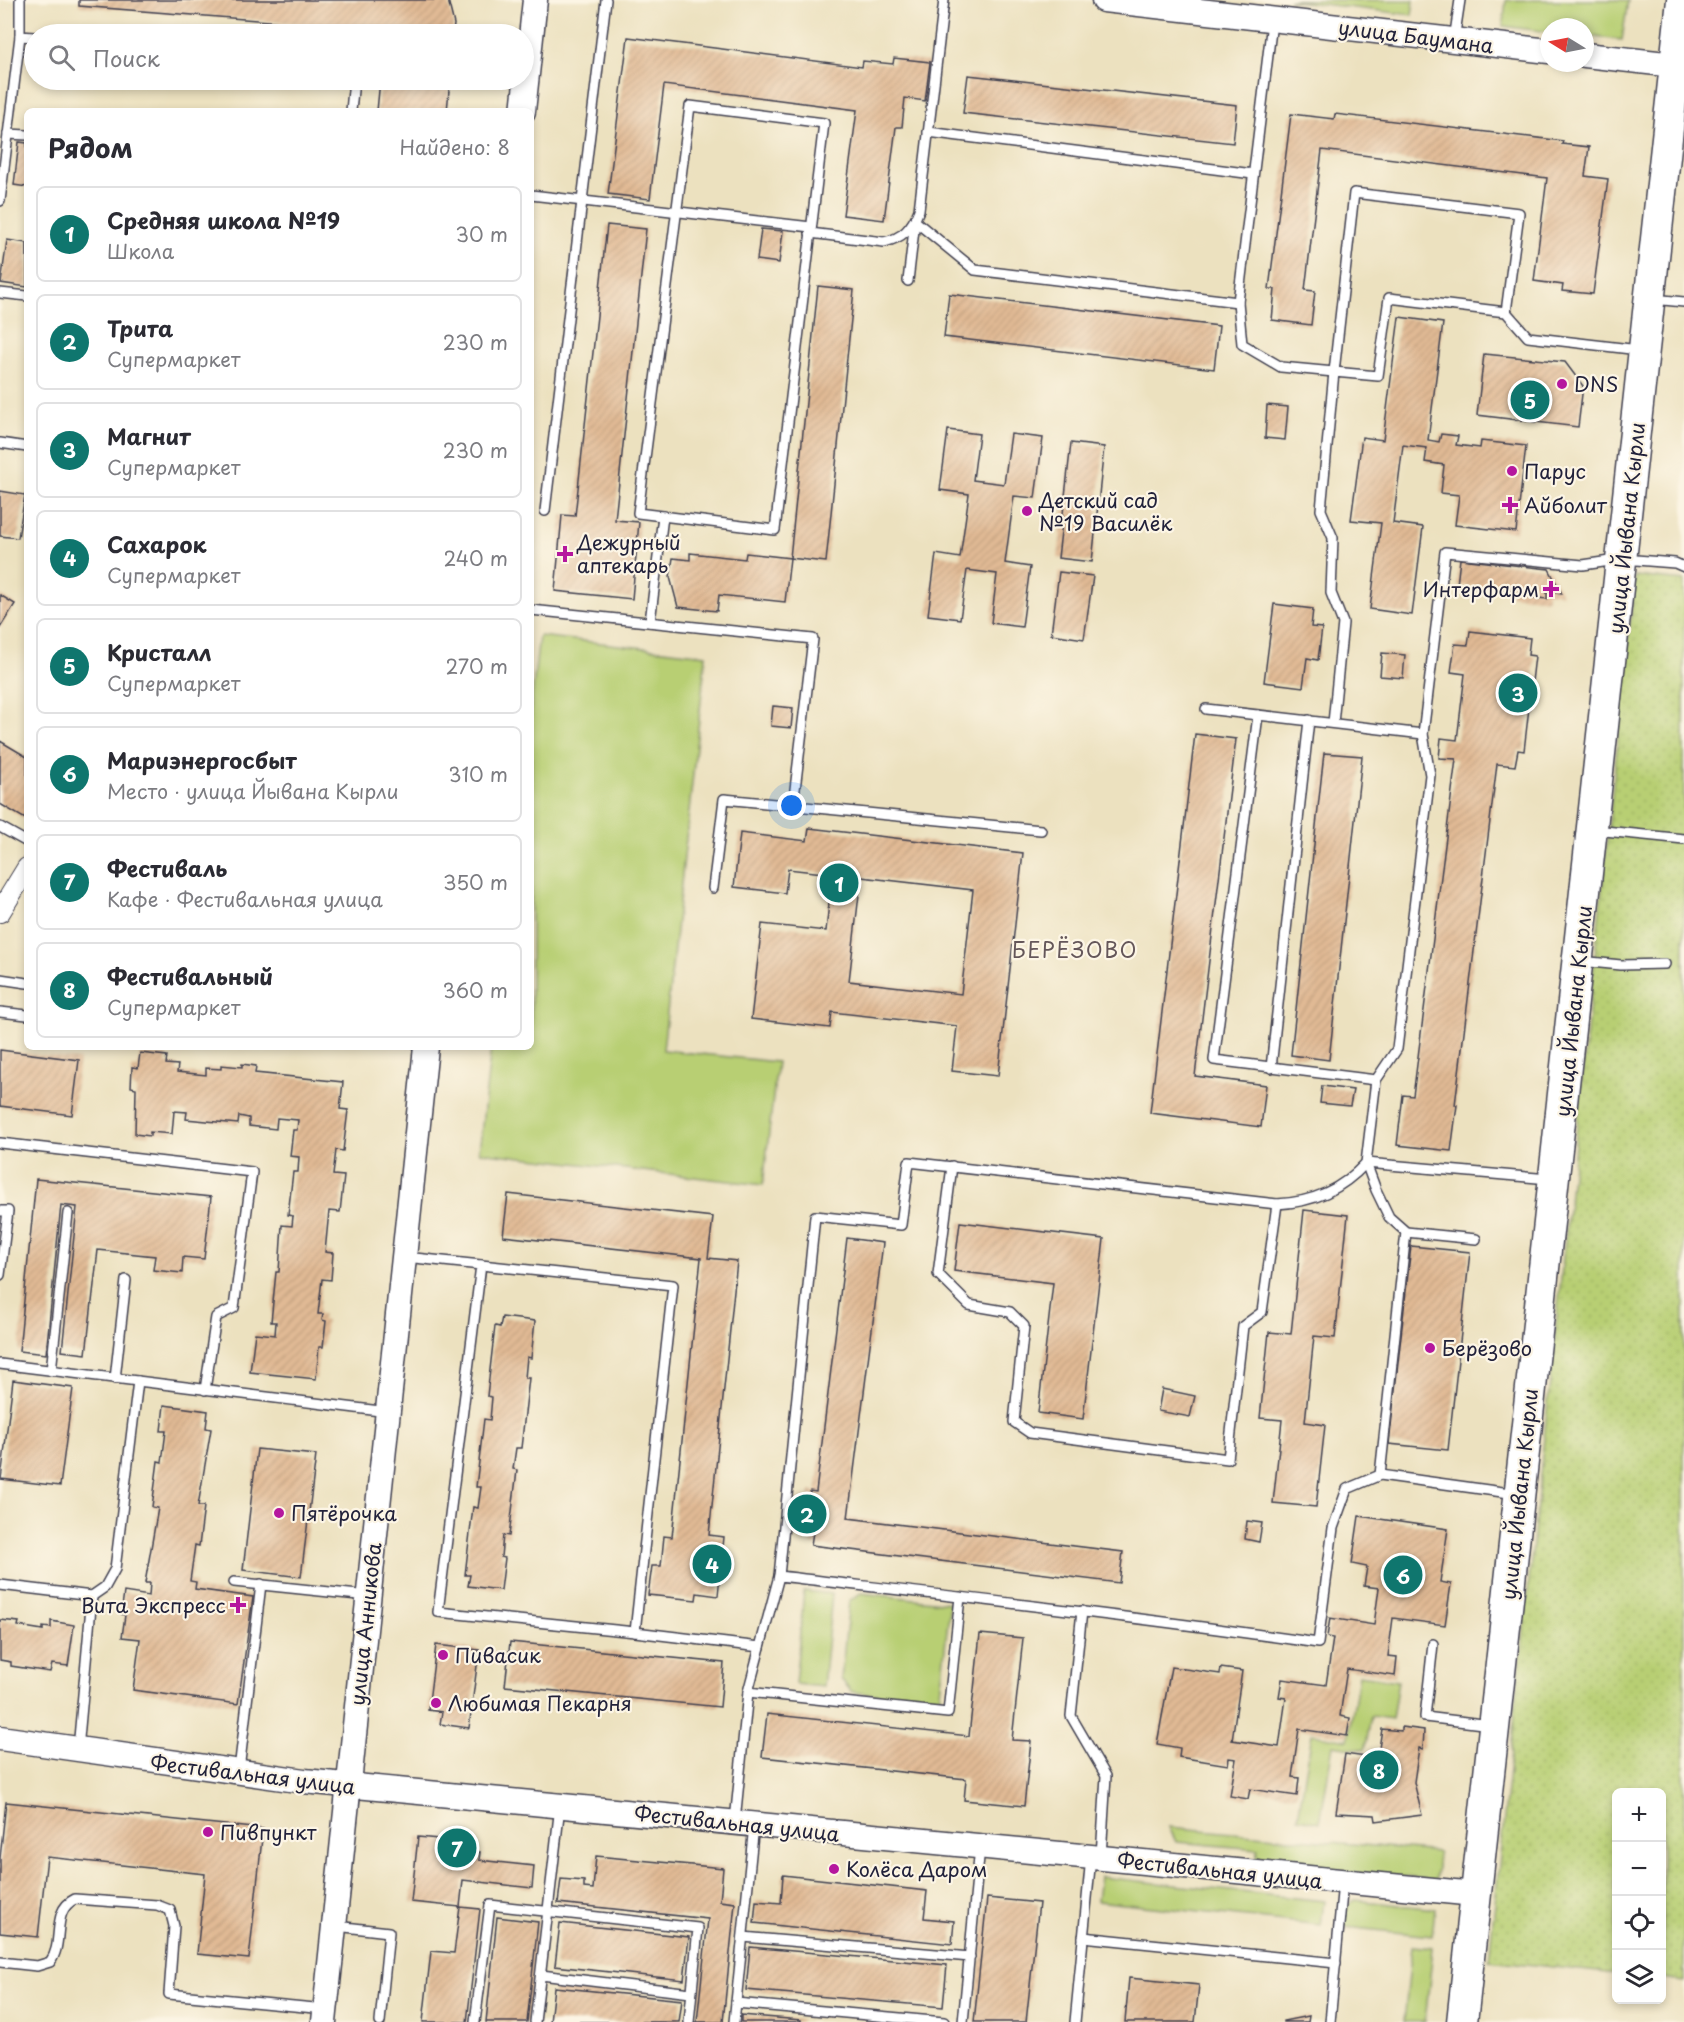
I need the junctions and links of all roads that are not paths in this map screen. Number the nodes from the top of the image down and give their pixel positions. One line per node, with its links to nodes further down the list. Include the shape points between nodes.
1 (20, 0): 10 (lane)
2 (535, 0): 9 (street)
3 (606, 0): 26 (lane)
4 (944, 0): 20 (lane)
5 (1104, 0): 8 (street, улица Баумана)
6 (1460, 0): 12 (lane)
7 (1682, 0): 15 (main road, улица Йывана Кырли)
8 (1272, 19): 12 (street, улица Баумана); 23 (lane)
9 (532, 24)
10 (20, 36): 11 (lane); 21 (lane)
11 (24, 36)
12 (1454, 40): 13 (street, улица Баумана)
13 (1540, 50)
14 (1594, 56): 15 (street)
15 (1680, 65): 33 (main road, улица Йывана Кырли)
16 (353, 90): 18 (lane)
17 (525, 90): 19 (street)
18 (351, 108)
19 (523, 108)
20 (928, 132): 23 (lane); 28 (lane)
21 (8, 134): 22 (lane); 25 (lane)
22 (24, 135)
23 (1253, 174): 34 (lane)
24 (534, 195): 26 (lane)
25 (0, 201)
26 (582, 201): 27 (lane); 41 (lane)
27 (676, 212): 29 (lane); 29 (lane, via 690,106 824,123); 42 (lane, via 638,513)
28 (915, 221): 29 (lane, via 901,236 884,242); 30 (lane); 34 (lane, via 975,270)
29 (810, 230): 42 (lane, via 775,530)
30 (908, 281)
31 (0, 293): 32 (lane)
32 (24, 296)
33 (1650, 298): 35 (lane); 37 (main road, улица Йывана Кырли)
34 (1238, 302): 38 (lane, via 1242,344 1281,367)
35 (1684, 302)
36 (1506, 312): 37 (lane, via 1528,337); 38 (lane, via 1389,298 1377,376); 38 (lane, via 1519,213 1354,193)
37 (1645, 351): 43 (main road, улица Йывана Кырли)
38 (1334, 372): 50 (lane, via 1321,510 1333,538 1331,593 1343,623)
39 (0, 443): 40 (lane)
40 (24, 447)
41 (545, 511)
42 (663, 516): 46 (lane)
43 (1623, 559): 44 (lane); 51 (lane, via 1583,565 1445,552); 55 (main road, улица Йывана Кырли)
44 (1684, 567)
45 (534, 610): 46 (lane)
46 (650, 622): 52 (lane, via 813,639)
47 (1206, 709): 48 (lane)
48 (1258, 715): 49 (lane); 68 (lane, via 1214,1060)
49 (1309, 720): 50 (lane); 68 (lane)
50 (1333, 723): 51 (lane)
51 (1423, 734): 69 (lane, via 1430,775 1397,1049)
52 (793, 806): 54 (lane); 59 (lane, via 724,799)
53 (0, 827): 57 (lane)
54 (1041, 830)
55 (1593, 830): 56 (lane); 61 (main road, улица Йывана Кырли)
56 (1684, 839)
57 (24, 840)
58 (24, 873): 60 (street)
59 (713, 888)
60 (0, 912)
61 (1578, 961): 62 (lane); 73 (main road, улица Йывана Кырли)
62 (1665, 964)
63 (0, 979): 64 (lane)
64 (24, 983)
65 (0, 1012): 66 (lane)
66 (24, 1015)
67 (426, 1050): 79 (street, улица Анникова)
68 (1270, 1068): 69 (lane)
69 (1376, 1080): 71 (lane)
70 (0, 1143): 87 (lane, via 252,1172 234,1308 216,1317)
71 (1366, 1163): 73 (lane); 74 (lane, via 1353,1178 1305,1203); 77 (lane, via 1389,1217)
72 (952, 1166): 74 (lane); 74 (lane, via 938,1274 969,1305 1010,1311 1023,1326 1014,1422 1030,1433 1207,1457 1228,1459 1243,1326 1262,1312); 91 (lane, via 909,1162 902,1225 815,1216)
73 (1554, 1179): 90 (main road, улица Йывана Кырли)
74 (1277, 1204)
75 (0, 1211): 81 (lane, via 8,1211)
76 (68, 1213): 84 (lane)
77 (1406, 1232): 78 (lane); 89 (lane)
78 (1476, 1239)
79 (404, 1257): 80 (lane); 88 (street, улица Анникова)
80 (481, 1264): 99 (lane, via 674,1285); 99 (lane, via 438,1612)
81 (0, 1275)
82 (126, 1280): 85 (lane)
83 (0, 1364): 84 (lane)
84 (51, 1371): 85 (lane)
85 (115, 1379): 86 (lane)
86 (138, 1381): 87 (lane); 95 (lane, via 115,1569 105,1587)
87 (205, 1390): 88 (lane)
88 (387, 1413): 96 (street, улица Анникова)
89 (1380, 1475): 90 (lane); 98 (lane, via 1347,1489 1333,1528 1318,1643)
90 (1519, 1494): 103 (main road, улица Йывана Кырли)
91 (778, 1576): 97 (lane); 101 (lane)
92 (234, 1582): 93 (lane)
93 (261, 1584): 96 (lane); 106 (lane)
94 (0, 1585): 95 (lane)
95 (92, 1596): 105 (lane)
96 (368, 1596): 107 (street, улица Анникова)
97 (960, 1597): 98 (lane); 102 (lane, via 948,1713)
98 (1082, 1611): 111 (lane, via 1071,1716 1106,1776)
99 (635, 1632): 101 (lane)
100 (1433, 1644): 103 (lane, via 1425,1717)
101 (760, 1647): 102 (lane)
102 (748, 1692): 109 (lane)
103 (1494, 1725): 113 (main road, улица Йывана Кырли)
104 (0, 1738): 105 (street, Фестивальная улица)
105 (77, 1751): 106 (street, Фестивальная улица)
106 (238, 1774): 107 (street, Фестивальная улица)
107 (349, 1785): 108 (street, Фестивальная улица); 115 (street, улица Анникова)
108 (560, 1806): 109 (street, Фестивальная улица); 114 (lane)
109 (744, 1824): 110 (street, Фестивальная улица); 116 (lane)
110 (980, 1846): 111 (street, Фестивальная улица); 118 (lane)
111 (1096, 1858): 112 (street, Фестивальная улица); 117 (lane)
112 (1343, 1882): 113 (street, Фестивальная улица); 120 (lane)
113 (1475, 1894): 134 (main road, улица Йывана Кырли)
114 (548, 1911): 121 (lane); 122 (lane, via 698,1928); 126 (lane, via 490,1905)
115 (334, 1925): 124 (street, улица Анникова); 125 (lane, via 389,1932)
116 (743, 1937): 118 (lane); 123 (lane)
117 (1083, 1937): 120 (lane); 132 (lane)
118 (970, 1957): 131 (lane)
119 (0, 1962): 124 (lane, via 38,1966 50,1962 58,1949 64,1907 75,1899 157,1905 170,1910 174,1926 168,1994)
120 (1336, 1963): 133 (lane)
121 (541, 1976): 122 (lane); 127 (lane)
122 (692, 1993): 128 (lane)
123 (736, 2003): 129 (lane); 130 (lane)
124 (324, 2016)
125 (380, 2022)
126 (476, 2022)
127 (535, 2022)
128 (689, 2022)
129 (734, 2022)
130 (944, 2022)
131 (963, 2022)
132 (1075, 2022)
133 (1330, 2022)
134 (1462, 2022)

